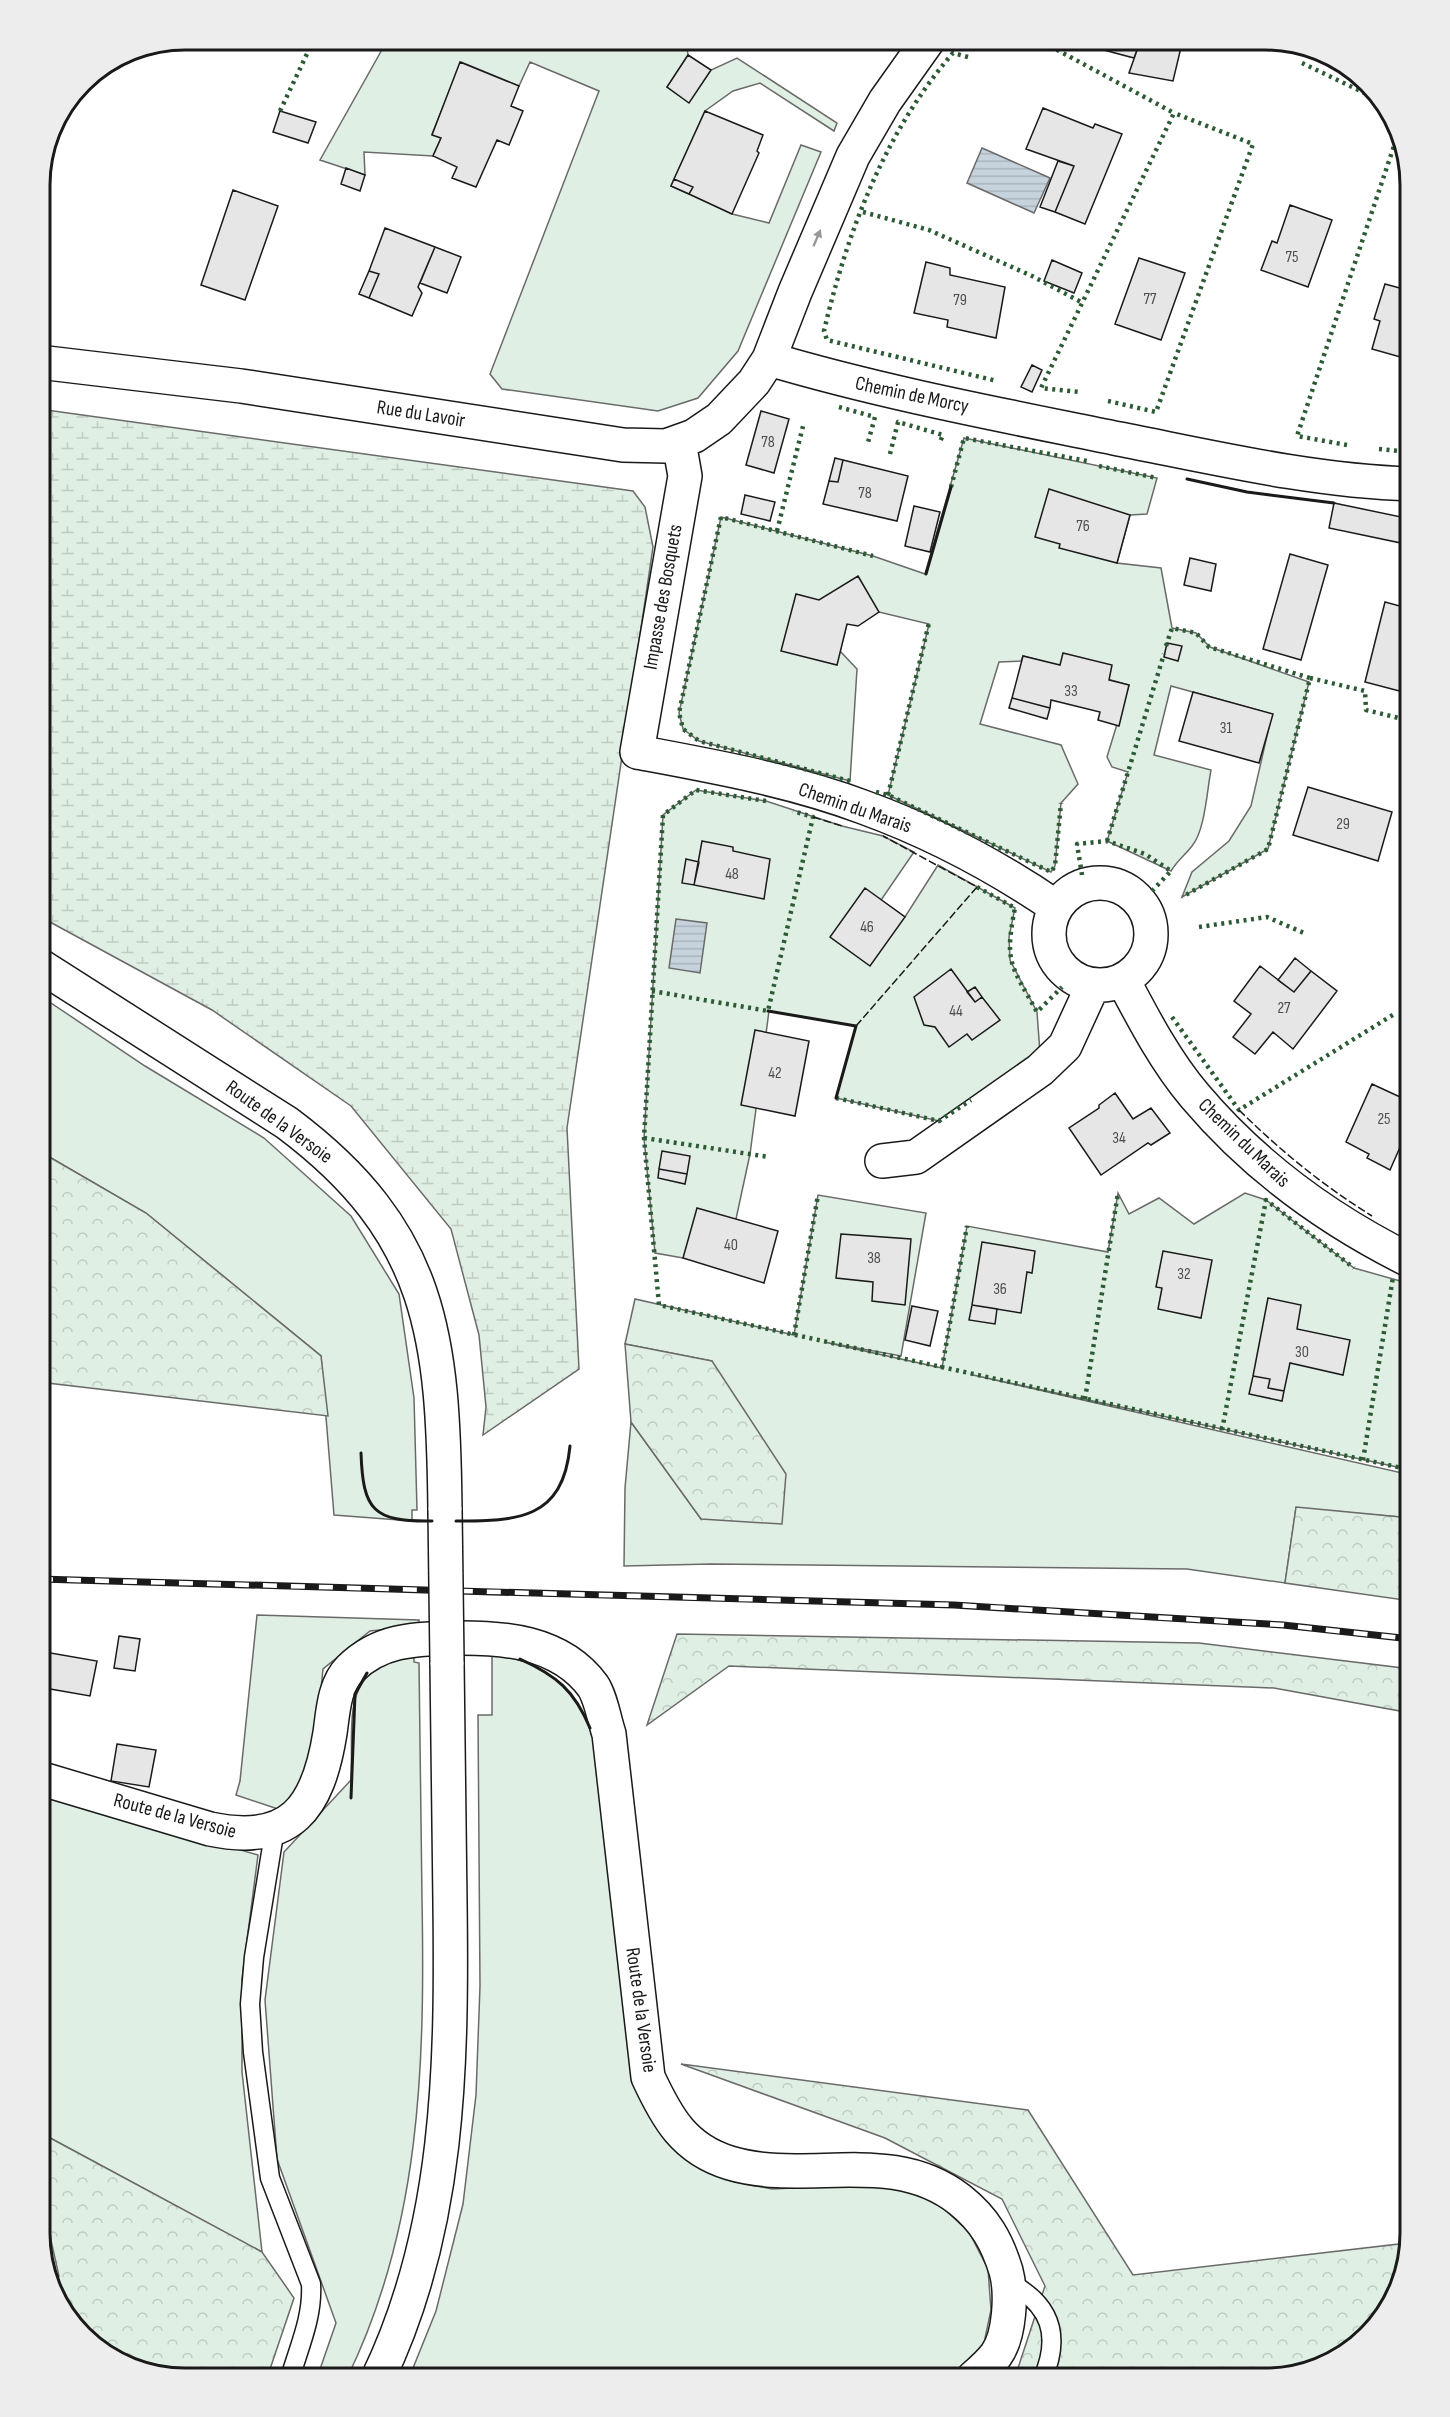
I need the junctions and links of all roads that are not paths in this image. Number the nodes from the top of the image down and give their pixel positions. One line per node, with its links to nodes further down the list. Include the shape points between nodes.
1 (921, 50): 2 (street, one-way to 1, via 848,166 885,101)
2 (769, 359): 4 (street, Rue du Lavoir, via 754,382 719,419); 5 (street, Chemin de Morcy, via 858,384 1209,456 1330,478)
3 (50, 363): 4 (street, Rue du Lavoir, via 230,385 623,445 652,447)
4 (679, 442): 6 (street, Impasse des Bosquets, via 685,476)
5 (1400, 483)
6 (637, 752): 7 (street, Chemin du Marais, via 705,765 861,806 937,837)
7 (1056, 907): 9 (street, via 1049,940 1054,956 1071,975); 9 (street, via 1066,895 1091,883 1118,886 1141,903 1151,937 1147,955 1137,969)
8 (50, 972): 16 (street, Route de la Versoie, bridge, via 316,1145 367,1196 406,1258 431,1327 442,1399 445,1510 451,1983 448,2084 442,2150 422,2261)
9 (1108, 982): 10 (street, via 1065,1046 1040,1070 916,1157); 11 (street, Chemin du Marais, via 1151,1033 1194,1095 1247,1152 1331,1217)
10 (882, 1161)
11 (1400, 1255)
12 (50, 1781): 13 (street, Route de la Versoie, via 237,1835)
13 (274, 1828): 14 (street, Route de la Versoie, via 307,1804 320,1782 337,1690 347,1672 362,1658 399,1641 495,1638 539,1647 563,1659 593,1687 609,1734 648,2077 666,2115 694,2146 730,2163 771,2169 904,2172 943,2187 980,2216 1000,2250); 15 (lane, via 250,2004 270,2178 311,2284 312,2302)
14 (1010, 2283): 17 (street, Route de la Versoie, via 1008,2320 997,2354); 18 (lane, via 1029,2293 1043,2308 1051,2327 1053,2348)
15 (293, 2367)
16 (383, 2367)
17 (984, 2368)
18 (1046, 2368)

